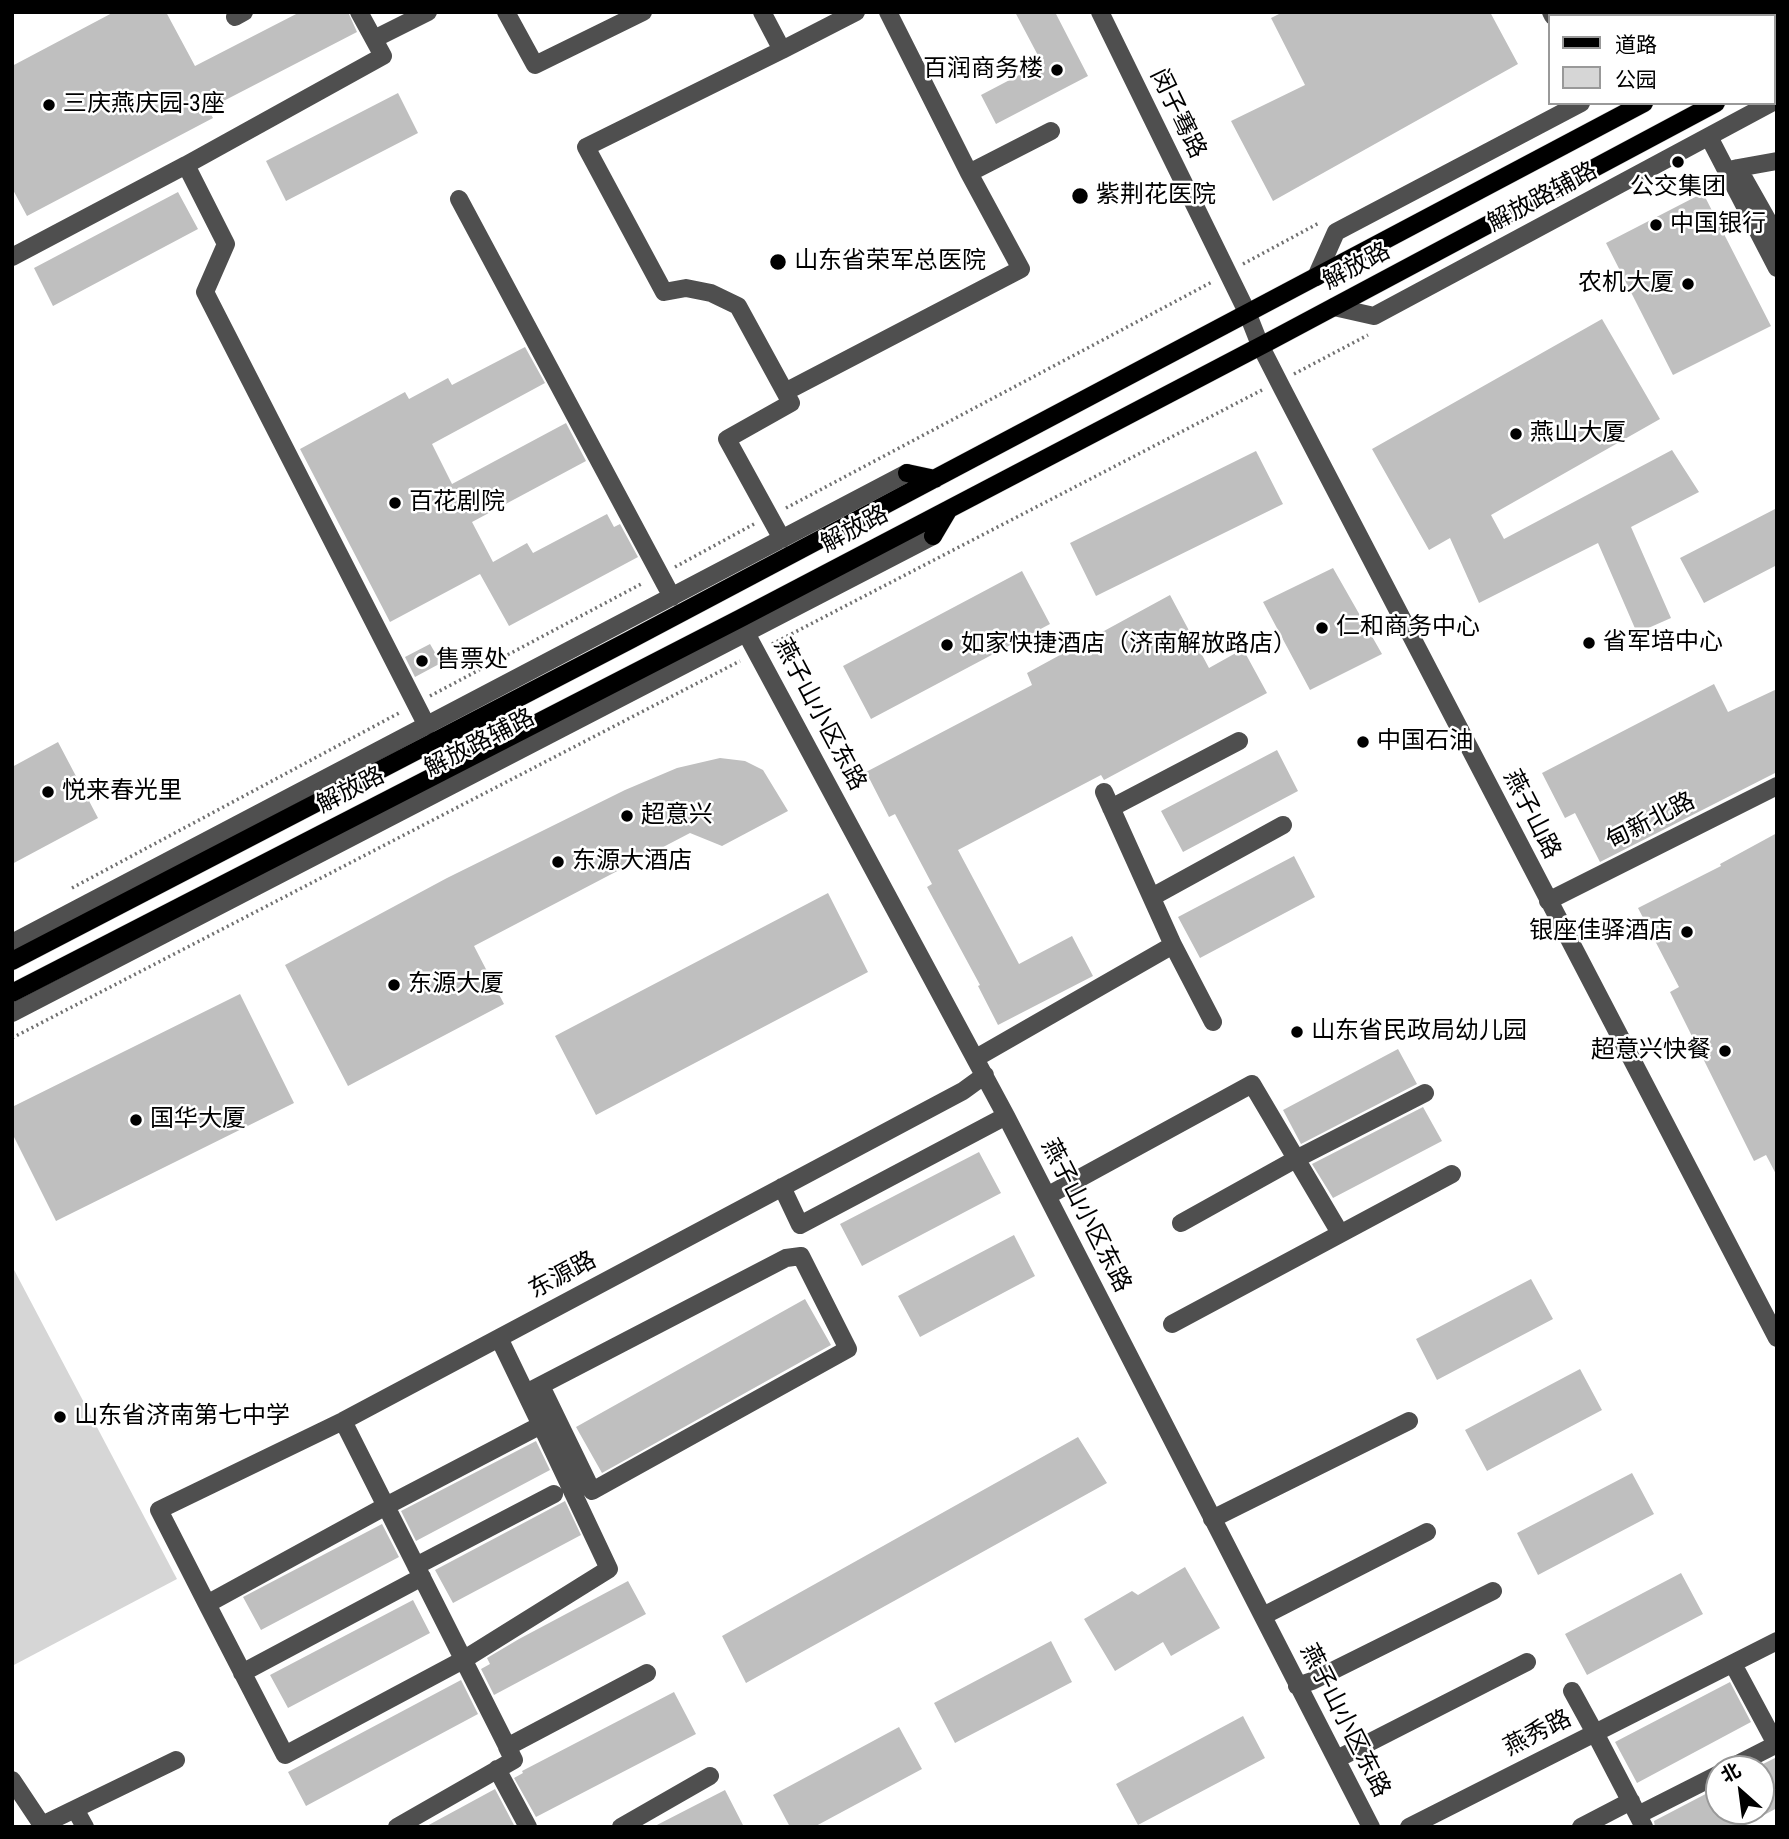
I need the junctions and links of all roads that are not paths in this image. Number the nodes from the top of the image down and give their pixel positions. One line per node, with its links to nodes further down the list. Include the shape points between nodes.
1 (359, 12): 9 (street)
2 (428, 12): 9 (street)
3 (506, 12): 8 (street, via 535,65)
4 (762, 12): 10 (street)
5 (856, 12): 10 (street)
6 (888, 12): 20 (street)
7 (1100, 12): 27 (street, 闵子骞路)
8 (639, 13)
9 (374, 39): 18 (street, via 383,56)
10 (782, 50): 29 (street, via 586,147 664,292 686,288 711,293 737,306)
11 (1577, 105): 25 (street, via 1336,232)
12 (1640, 105): 25 (main road, 解放路)
13 (1712, 105): 26 (main road, 解放路)
14 (1768, 105): 16 (street, 解放路辅路)
15 (1051, 131): 20 (street)
16 (1709, 137): 19 (street); 26 (street, 解放路辅路, via 1374,316)
17 (1777, 162): 19 (street)
18 (186, 165): 23 (street); 37 (street, via 226,244 205,292)
19 (1732, 170): 22 (street); 24 (street)
20 (969, 173): 29 (street, via 1021,270)
21 (459, 200): 35 (street)
22 (1777, 237)
23 (12, 257)
24 (1777, 268)
25 (1316, 277): 27 (main road, 解放路)
26 (1334, 307): 28 (main road, 解放路)
27 (1247, 312): 28 (street, 燕子山路); 31 (main road, 解放路)
28 (1265, 343): 32 (main road, 解放路); 42 (street, 燕子山路)
29 (785, 392): 34 (street, via 791,403 727,439)
30 (907, 473): 31 (main road); 34 (street, 解放路辅路)
31 (935, 479): 45 (main road, 解放路)
32 (949, 509): 33 (main road); 46 (main road, 解放路)
33 (933, 536): 36 (street, 解放路辅路)
34 (782, 539): 35 (street, 解放路辅路)
35 (672, 597): 37 (street, 解放路辅路)
36 (746, 634): 47 (street, 解放路辅路); 49 (street, 燕子山小区东路)
37 (427, 726): 43 (street, 解放路辅路)
38 (1239, 741): 41 (street, via 1107,800)
39 (1777, 789): 42 (street, 甸新北路)
40 (1283, 825): 41 (street)
41 (1152, 897): 44 (street)
42 (1553, 901): 59 (street, 燕子山路); 62 (street, 燕子山路)
43 (12, 943)
44 (1173, 945): 48 (street); 49 (street)
45 (12, 961)
46 (12, 993)
47 (12, 1013)
48 (1213, 1022)
49 (976, 1058): 50 (street, 燕子山小区东路)
50 (985, 1075): 52 (street, 燕子山小区东路); 55 (street, 东源路)
51 (1425, 1093): 53 (street)
52 (1006, 1116): 55 (street, via 800,1225); 56 (street, 燕子山小区东路)
53 (1296, 1159): 56 (street, via 1252,1084); 57 (street); 58 (street)
54 (1452, 1174): 58 (street)
55 (782, 1187): 61 (street, 东源路)
56 (1047, 1196): 69 (street, 燕子山小区东路)
57 (1181, 1223)
58 (1340, 1233): 60 (street)
59 (1777, 1318)
60 (1172, 1324)
61 (499, 1338): 63 (street); 64 (street, 东源路)
62 (1777, 1338)
63 (533, 1390): 63 (street, via 786,1258 801,1256 848,1349 592,1491); 66 (street)
64 (343, 1421): 68 (street); 73 (street, 东源路, via 159,1510)
65 (1409, 1421): 69 (street)
66 (541, 1425): 68 (street); 76 (street, via 609,1569)
67 (554, 1494): 71 (street)
68 (386, 1506): 71 (street); 73 (street)
69 (1212, 1519): 74 (street, 燕子山小区东路)
70 (1427, 1532): 74 (street)
71 (419, 1572): 76 (street); 79 (street)
72 (1493, 1591): 81 (street)
73 (207, 1604): 79 (street)
74 (1263, 1616): 81 (street, 燕子山小区东路)
75 (1777, 1641): 78 (street)
76 (463, 1660): 79 (street, via 285,1755); 85 (street)
77 (1527, 1662): 87 (street)
78 (1734, 1664): 83 (street); 84 (street)
79 (243, 1673)
80 (648, 1673): 85 (street)
81 (1297, 1686): 87 (street, 燕子山小区东路)
82 (1573, 1691): 83 (street)
83 (1595, 1733): 94 (street, 燕秀路); 101 (street, 燕秀路)
84 (1776, 1745): 86 (street)
85 (507, 1747): 89 (street, via 514,1760)
86 (1756, 1755)
87 (1337, 1759): 100 (street, 燕子山小区东路)
88 (176, 1760): 93 (street)
89 (497, 1769): 97 (street); 98 (street)
90 (710, 1776): 99 (street)
91 (12, 1780): 95 (street)
92 (1705, 1781): 94 (street)
93 (75, 1809): 95 (street); 96 (street)
94 (1638, 1814): 102 (street)
95 (40, 1826)
96 (85, 1827)
97 (397, 1827)
98 (528, 1827)
99 (621, 1827)
100 (1371, 1827)
101 (1409, 1827)
102 (1581, 1827)

